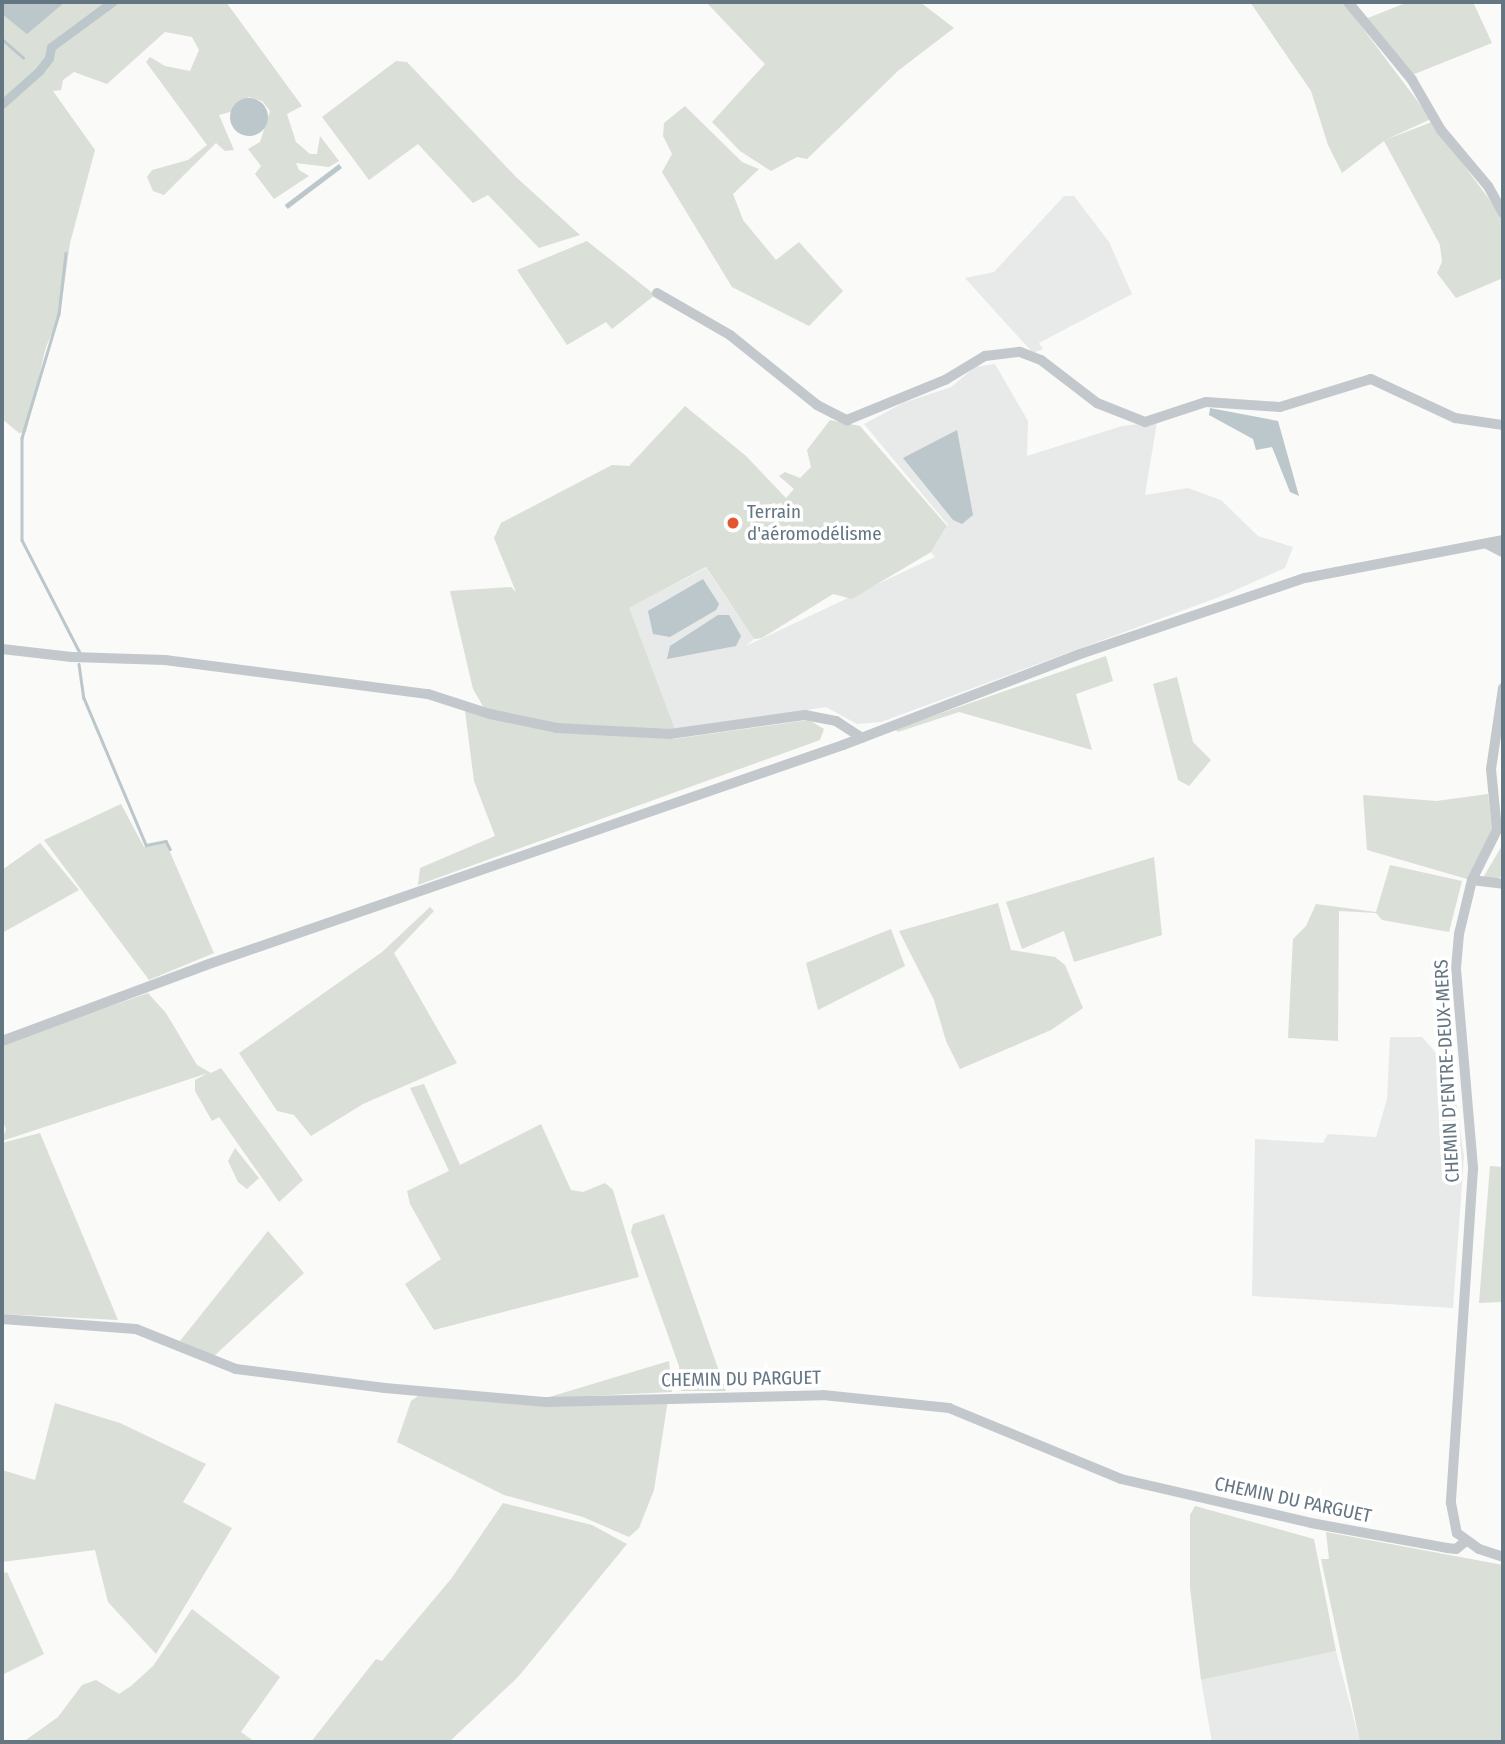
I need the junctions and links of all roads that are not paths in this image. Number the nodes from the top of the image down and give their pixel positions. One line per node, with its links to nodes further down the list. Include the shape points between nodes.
1 (1348, 2): 2 (street, via 1412,80 1441,130 1488,186)
2 (1503, 213)
3 (657, 293): 4 (street, via 730,335 817,405 847,420 945,380 985,356 1020,352 1041,360 1097,403 1145,422 1206,402 1280,407 1371,379 1455,418)
4 (1503, 425)
5 (1503, 540): 6 (street)
6 (1487, 544): 7 (street); 10 (street, via 1306,578 1080,654)
7 (1503, 552)
8 (2, 649): 10 (street, via 165,660 428,694 490,714 557,728 670,734 805,715 836,720)
9 (1503, 688): 11 (street, CHEMIN D'ENTRE-DEUX-MERS, via 1491,769)
10 (862, 738): 14 (street, via 161,981)
11 (1500, 832): 12 (street, CHEMIN D'ENTRE-DEUX-MERS)
12 (1472, 880): 13 (street); 16 (street, CHEMIN D'ENTRE-DEUX-MERS, via 1463,905 1457,969 1473,1169 1451,1503 1451,1519)
13 (1503, 884)
14 (2, 1041)
15 (2, 1319): 16 (street, CHEMIN DU PARGUET, via 136,1329 236,1369 405,1390 546,1402 792,1394 949,1408 1121,1479 1379,1536 1456,1549)
16 (1466, 1541): 17 (street)
17 (1503, 1557)

